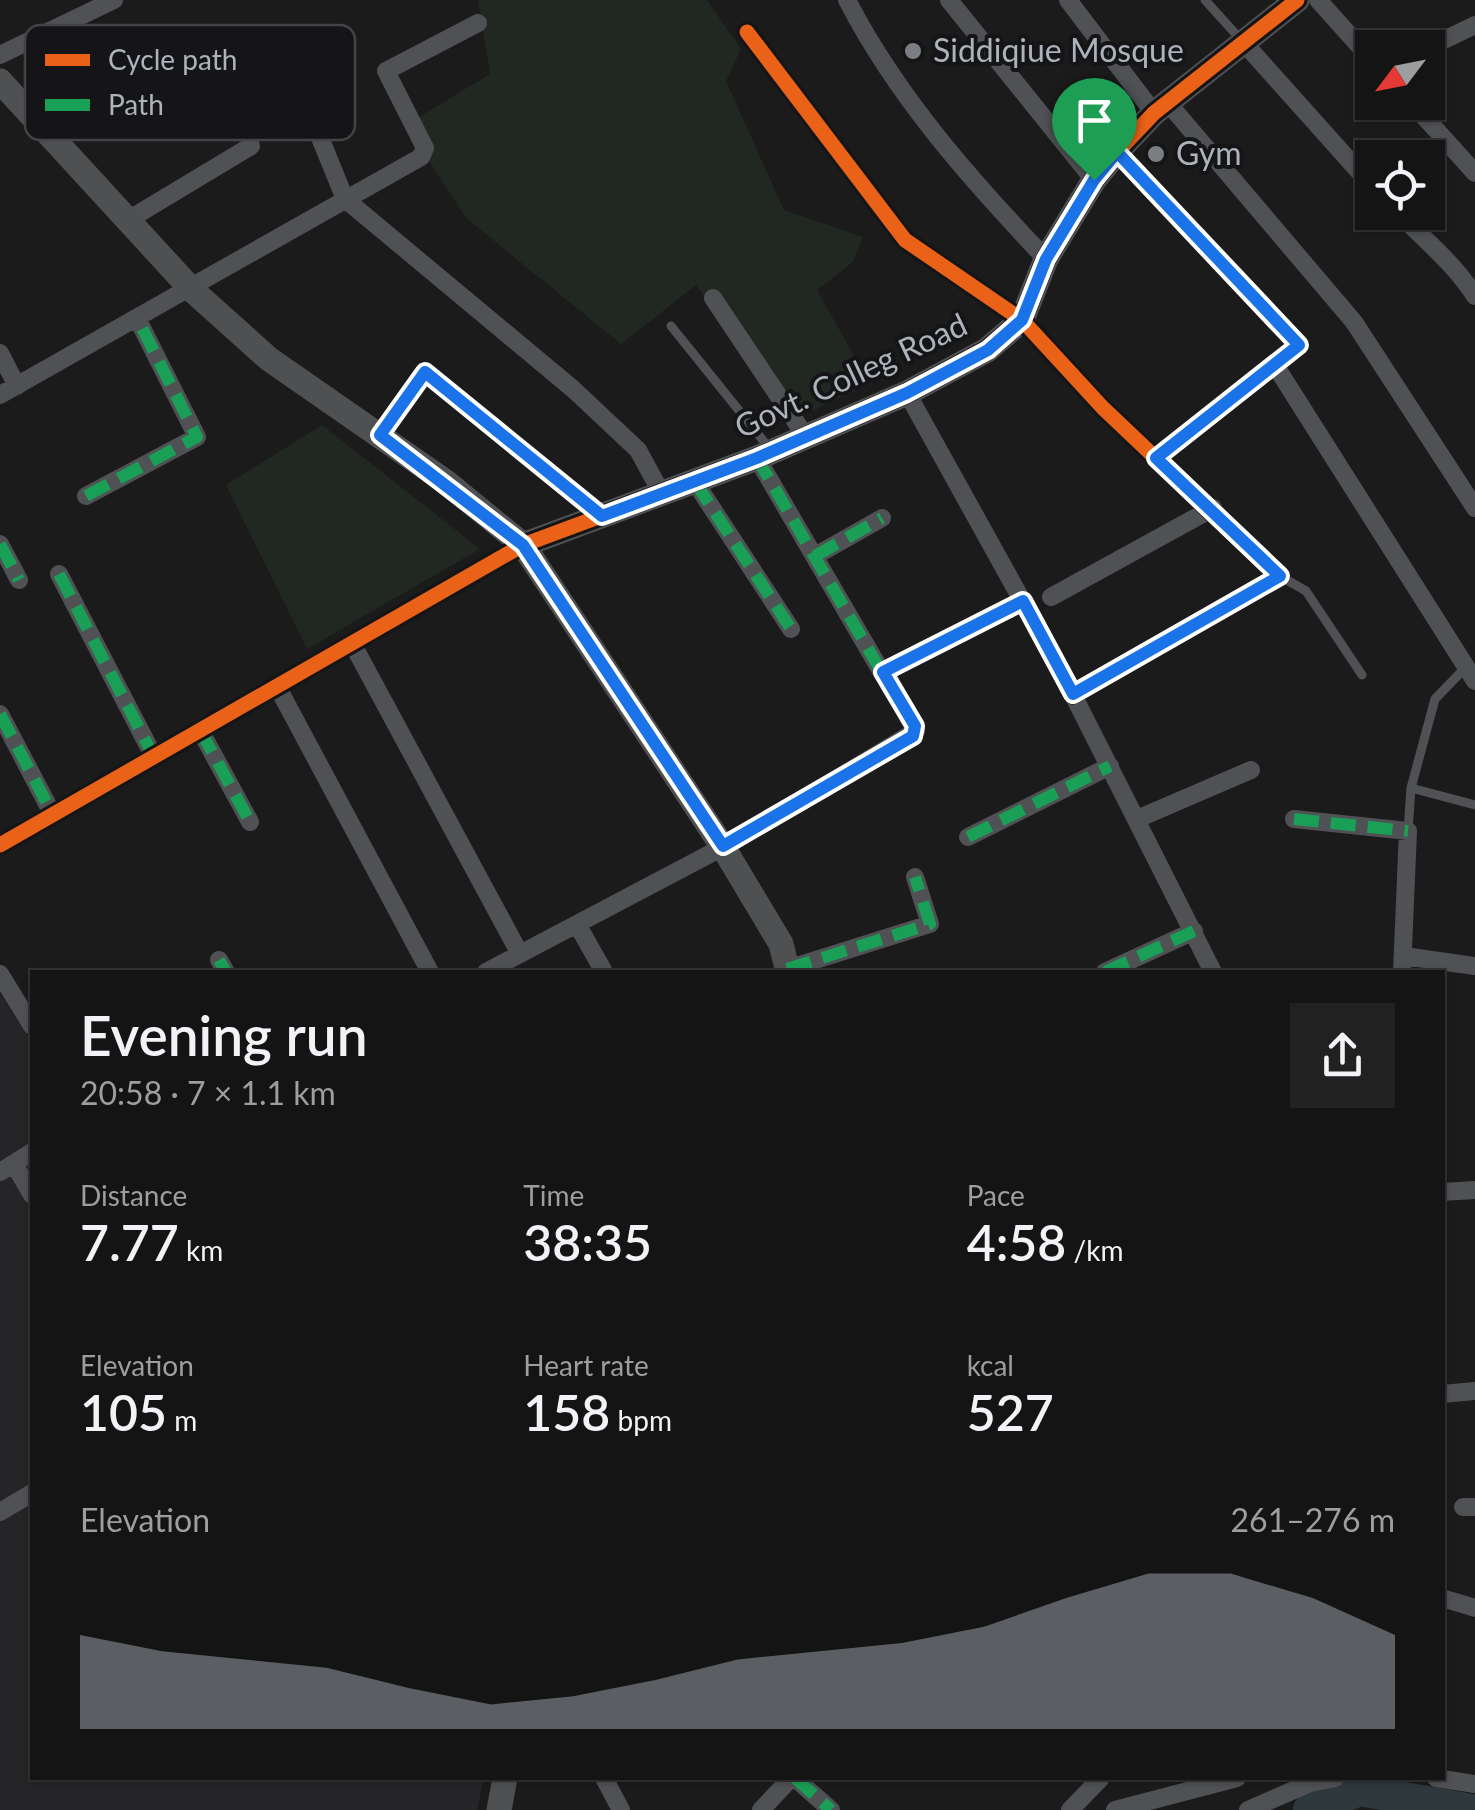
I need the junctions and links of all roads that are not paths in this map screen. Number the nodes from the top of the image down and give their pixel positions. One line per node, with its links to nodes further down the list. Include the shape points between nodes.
1 (112, 0): 9 (street)
2 (846, 0): 31 (street, via 870,45 975,184)
3 (949, 0): 27 (street)
4 (1068, 0): 19 (street)
5 (1205, 0): 15 (lane)
6 (1297, 0): 15 (main road, Govt. Colleg Road)
7 (1318, 0): 13 (street)
8 (478, 22): 28 (street, via 388,68 425,153)
9 (61, 25)
10 (1475, 25): 12 (street)
11 (747, 32): 36 (street, via 905,240)
12 (1445, 40)
13 (1355, 41)
14 (25, 43): 16 (street)
15 (1244, 43): 19 (main road, Govt. Colleg Road); 25 (street)
16 (0, 55)
17 (0, 81): 18 (main road)
18 (25, 108)
19 (1161, 108): 24 (main road, Govt. Colleg Road); 50 (street, via 1354,322)
20 (1427, 120): 26 (street)
21 (54, 140): 29 (main road)
22 (321, 140): 28 (street)
23 (252, 146): 29 (street)
24 (1117, 152): 27 (main road, Govt. Colleg Road); 39 (street, via 1299,345)
25 (1355, 167)
26 (1475, 173)
27 (1094, 180): 31 (main road, Govt. Colleg Road)
28 (345, 199): 32 (street); 47 (street, via 586,401 638,450)
29 (128, 220): 32 (main road)
30 (1415, 230): 33 (street, via 1454,263)
31 (1046, 259): 36 (main road, Govt. Colleg Road)
32 (192, 290): 35 (street); 42 (main road, via 269,359)
33 (1475, 296)
34 (713, 298): 43 (street)
35 (138, 320): 40 (street); 48 (street, via 197,437)
36 (1022, 320): 41 (main road, Govt. Colleg Road, via 988,350); 45 (street)
37 (671, 326): 44 (lane)
38 (0, 354): 40 (street)
39 (1274, 365): 45 (street); 65 (street)
40 (8, 391)
41 (907, 393): 43 (main road, Govt. Colleg Road); 60 (street)
42 (380, 435): 51 (lane, via 425,372); 54 (main road)
43 (806, 436): 44 (main road, Govt. Colleg Road)
44 (765, 455): 46 (main road, Govt. Colleg Road); 55 (street)
45 (1156, 458): 49 (street)
46 (695, 482): 47 (main road, Govt. Colleg Road); 61 (street)
47 (662, 494): 51 (main road, Govt. Colleg Road)
48 (86, 496)
49 (1213, 508): 57 (street); 59 (street)
50 (1475, 508)
51 (602, 516): 54 (main road, Govt. Colleg Road)
52 (882, 518): 55 (street)
53 (0, 544): 58 (street)
54 (523, 545): 62 (street); 82 (main road)
55 (815, 556): 63 (street)
56 (58, 574): 70 (street)
57 (1280, 576): 64 (lane, via 1306,591); 67 (street)
58 (19, 580)
59 (1051, 597)
60 (1023, 601): 63 (street); 67 (street)
61 (791, 629)
62 (352, 643): 66 (street); 86 (street)
63 (883, 672): 82 (street, via 915,726 913,736)
64 (1362, 675)
65 (1470, 675): 73 (lane, via 1435,698)
66 (277, 686): 69 (street); 89 (street)
67 (1073, 694): 71 (street)
68 (0, 714): 75 (street)
69 (200, 730): 70 (street); 78 (street)
70 (154, 757): 75 (street)
71 (1110, 766): 76 (street); 80 (street)
72 (1251, 770): 76 (street)
73 (1412, 788): 74 (lane); 79 (lane)
74 (1475, 804)
75 (53, 815): 81 (street)
76 (1137, 819): 85 (street)
77 (1294, 819): 79 (street)
78 (250, 822)
79 (1408, 832): 87 (street)
80 (968, 837)
81 (0, 845)
82 (723, 846): 84 (street); 92 (main road, via 781,944)
83 (915, 877): 92 (street, via 930,924)
84 (576, 924): 86 (street); 91 (street)
85 (1194, 932): 93 (street); 94 (street)
86 (520, 954): 90 (street)
87 (1403, 964): 88 (street)
88 (1475, 966)
89 (429, 970)
90 (490, 970)
91 (603, 970)
92 (788, 970)
93 (1109, 970)
94 (1212, 970)
95 (0, 974): 96 (street)
96 (30, 1023)
97 (30, 1153): 98 (street)
98 (7, 1168): 101 (street)
99 (1475, 1190): 100 (street)
100 (1445, 1192)
101 (30, 1193)
102 (1475, 1391): 103 (street)
103 (1445, 1394)
104 (30, 1494): 105 (street)
105 (0, 1512)
106 (1445, 1599): 107 (street)
107 (1475, 1608)
108 (1445, 1779): 116 (street)
109 (505, 1780): 118 (main road)
110 (605, 1780): 119 (street)
111 (791, 1780): 120 (street)
112 (795, 1780): 121 (street)
113 (1099, 1780): 117 (street)
114 (1330, 1780): 123 (street)
115 (1193, 1782): 122 (street)
116 (1475, 1784)
117 (1076, 1809)
118 (498, 1810)
119 (620, 1810)
120 (761, 1810)
121 (831, 1810)
122 (1116, 1810)
123 (1248, 1810)

